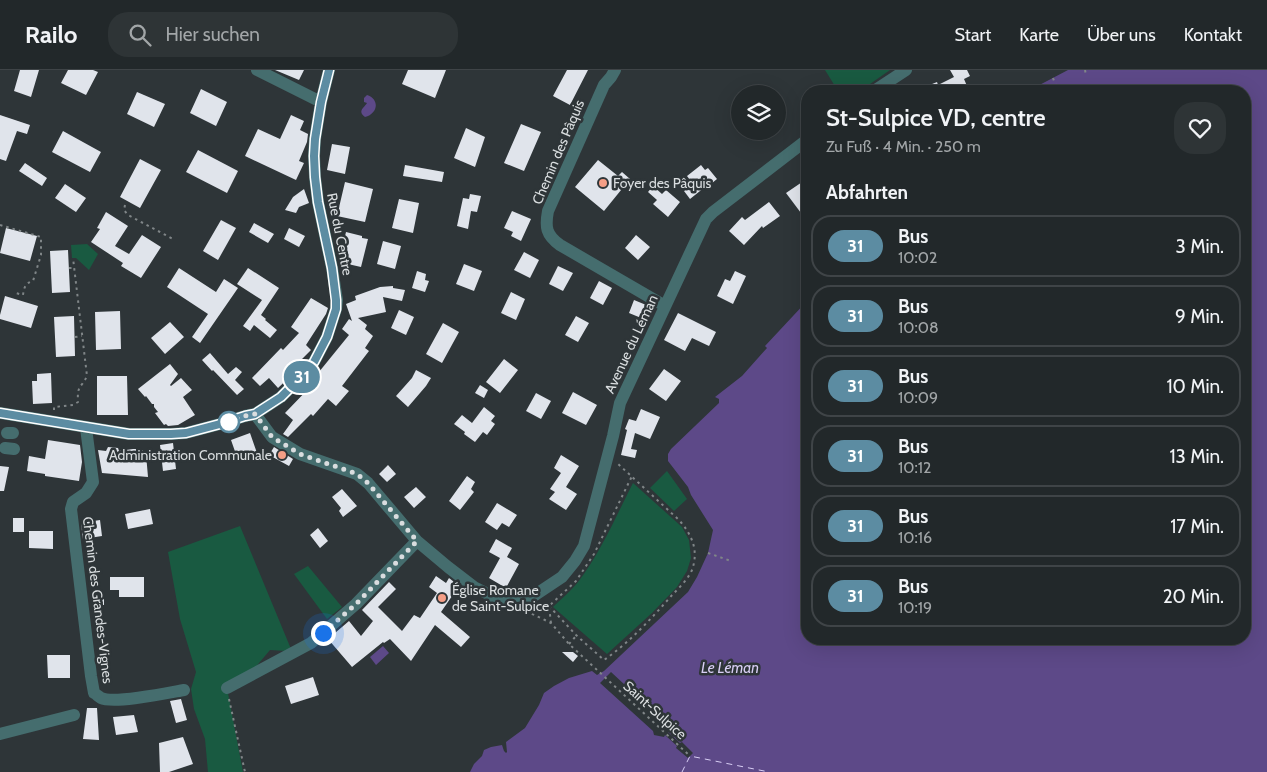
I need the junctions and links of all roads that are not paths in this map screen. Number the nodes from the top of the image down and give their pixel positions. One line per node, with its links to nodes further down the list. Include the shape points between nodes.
1 (257, 70): 6 (street)
2 (329, 70): 6 (street, Rue du Centre)
3 (615, 70): 8 (street, Chemin des Pâquis, via 604,85 548,211 547,230 551,239 560,245)
4 (906, 70): 5 (street)
5 (883, 85)
6 (321, 102): 10 (street, Rue du Centre, via 315,139 315,177 336,309 314,362 281,397)
7 (801, 144): 8 (street, Avenue du Léman, via 706,219)
8 (665, 306): 12 (street, Avenue du Léman, via 620,403 584,546 562,577 535,595 508,602 474,587)
9 (0, 413): 11 (street, Rue du Centre)
10 (255, 414): 11 (street, Rue du Centre, via 171,434 129,434); 12 (street, via 272,437 300,454 357,474)
11 (86, 428): 14 (street, Chemin des Grandes-Vignes, via 93,482 86,493 73,502 71,509 94,693 111,700)
12 (417, 541): 13 (street, via 356,604 311,643)
13 (227, 688)
14 (184, 690)
15 (74, 715): 16 (street)
16 (0, 734)

